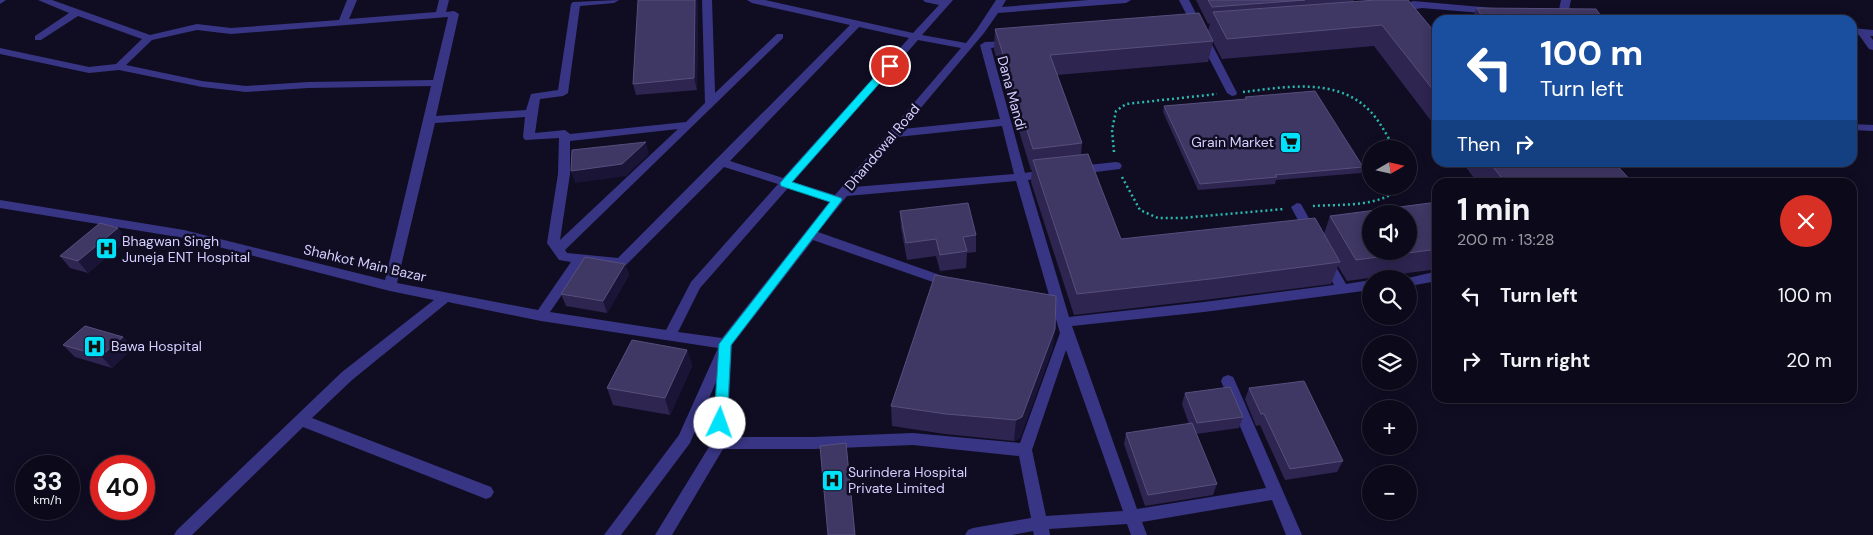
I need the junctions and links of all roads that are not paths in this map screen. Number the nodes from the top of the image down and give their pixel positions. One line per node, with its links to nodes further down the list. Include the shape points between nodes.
1 (43, 0): 17 (street)
2 (352, 0): 20 (street)
3 (444, 0): 18 (street)
4 (614, 0): 37 (street, via 576,4 563,93 535,96)
5 (707, 0): 36 (street)
6 (752, 0): 12 (street)
7 (928, 0): 11 (street)
8 (1126, 0): 14 (street)
9 (1184, 0): 35 (street)
10 (1566, 0): 19 (street)
11 (946, 2): 25 (street)
12 (795, 4): 21 (street)
13 (1459, 4): 15 (street); 16 (street)
14 (997, 5): 22 (street, Dhandowal Road)
15 (1385, 7)
16 (1506, 11)
17 (76, 13): 26 (street); 27 (street)
18 (440, 14): 20 (street); 34 (street, via 454,14)
19 (1566, 15)
20 (342, 23): 27 (street, via 231,31 197,27)
21 (857, 23): 25 (street); 45 (street)
22 (981, 31): 29 (street); 30 (street, Dhandowal Road)
23 (1863, 32): 31 (street)
24 (780, 36): 36 (street)
25 (916, 36): 30 (street); 48 (street)
26 (38, 38)
27 (149, 38): 33 (street)
28 (1024, 42): 29 (street, Dana Mandi)
29 (985, 44): 39 (street, Dana Mandi)
30 (968, 46): 43 (street, Dhandowal Road)
31 (1873, 47)
32 (0, 51): 33 (street, via 89,70)
33 (119, 67): 34 (street, via 202,84 246,89)
34 (437, 83): 38 (street)
35 (1232, 93)
36 (710, 104): 40 (street)
37 (531, 113): 38 (street); 44 (street, via 529,137 565,134)
38 (430, 120): 57 (street)
39 (1006, 122): 43 (street); 47 (street, Dana Mandi)
40 (687, 125): 44 (street); 53 (street)
41 (1857, 127): 42 (street)
42 (1873, 128)
43 (893, 134): 49 (street, Dhandowal Road)
44 (565, 138): 53 (street, via 564,174 553,243)
45 (722, 162): 48 (street); 54 (street, via 621,263)
46 (1116, 166): 47 (street)
47 (1021, 177): 49 (street); 63 (street, via 1050,293)
48 (785, 183): 49 (street); 64 (street, via 695,285)
49 (840, 196): 52 (street, Dhandowal Road)
50 (0, 204): 57 (street, Shahkot Main Bazar, via 184,234)
51 (1297, 207): 60 (street)
52 (810, 234): 59 (street); 65 (street, Dhandowal Road)
53 (558, 249): 54 (street, via 563,257)
54 (580, 259): 62 (street)
55 (1432, 277): 56 (street)
56 (1417, 279)
57 (390, 286): 61 (street, Shahkot Main Bazar)
58 (1362, 287): 60 (street)
59 (965, 288)
60 (1343, 289): 63 (street)
61 (446, 297): 62 (street, Shahkot Main Bazar); 67 (street, via 347,376)
62 (541, 316): 64 (street, Shahkot Main Bazar)
63 (1066, 328): 69 (street); 72 (street)
64 (670, 335): 65 (street, Shahkot Main Bazar)
65 (725, 344): 68 (street); 75 (street, Dhandowal Road, via 685,439)
66 (1228, 380): 71 (street)
67 (301, 420): 70 (street); 74 (street)
68 (719, 443): 69 (street, via 813,444 913,439); 76 (street)
69 (1025, 450): 73 (street)
70 (486, 492)
71 (1275, 492): 72 (street); 79 (street)
72 (1133, 517): 73 (street); 78 (street)
73 (1041, 529): 77 (street)
74 (182, 535)
75 (612, 535)
76 (664, 535)
77 (973, 535)
78 (1138, 535)
79 (1294, 535)

